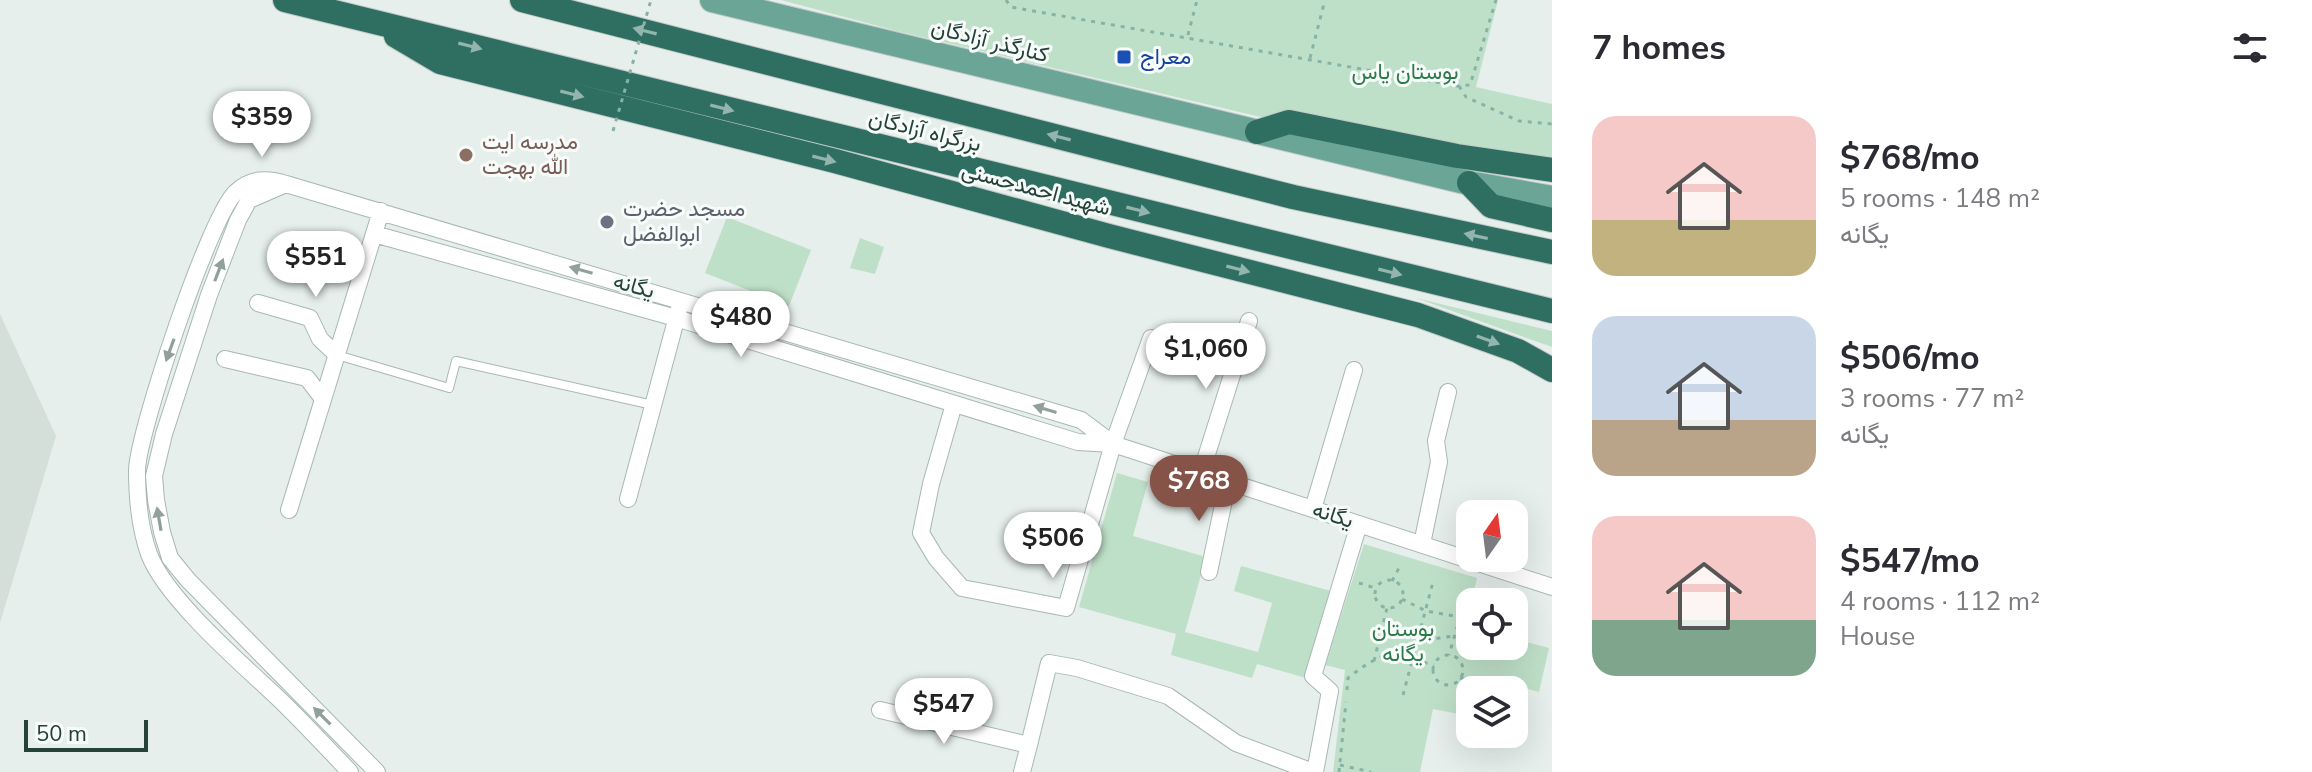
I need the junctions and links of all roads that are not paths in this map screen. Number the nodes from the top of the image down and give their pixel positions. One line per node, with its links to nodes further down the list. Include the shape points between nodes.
1 (285, 0): 4 (highway, بزرگراه آزادگان)
2 (522, 0): 13 (highway, بزرگراه آزادگان, one-way to 2, via 1293,197)
3 (712, 0): 5 (main road, کنارگذر آزادگان)
4 (369, 21): 16 (highway, بزرگراه آزادگان, one-way to 16); 23 (highway, شهید احمدحسنی, one-way to 23, via 440,62 1418,315 1518,351)
5 (1257, 132): 6 (highway, کنارگذر آزادگان, via 1289,122); 7 (main road, کنارگذر آزادگان)
6 (1552, 170)
7 (1469, 183): 9 (main road, کنارگذر آزادگان); 11 (highway, via 1491,206)
8 (286, 184): 10 (street, یگانه); 40 (street, یگانه, one-way to 40, via 269,178 249,183 234,193 216,221 160,377 137,467 141,524 150,556 169,588); 41 (street, one-way to 8, via 170,558 156,500 154,476 164,434 238,220 249,200)
9 (1552, 198)
10 (381, 211): 12 (street); 14 (street, یگانه, one-way to 10)
11 (1552, 220)
12 (374, 234): 17 (street, یگانه); 20 (street)
13 (1552, 252)
14 (681, 300): 17 (street); 28 (street, یگانه, one-way to 14, via 1081,420)
15 (258, 303): 20 (street, via 310,318 320,339)
16 (1552, 311)
17 (676, 318): 26 (street, یگانه); 27 (street)
18 (1249, 321): 29 (street)
19 (1151, 338): 28 (street)
20 (337, 355): 25 (street); 27 (lane, via 449,388 456,361)
21 (225, 359): 25 (street, via 307,378)
22 (1354, 370): 32 (street)
23 (1552, 370)
24 (1448, 392): 35 (street)
25 (323, 399): 33 (street)
26 (954, 404): 28 (street, یگانه, via 1078,442); 28 (street, via 921,533 962,588 1066,608)
27 (653, 405): 31 (street)
28 (1113, 444): 29 (street, یگانه)
29 (1201, 473): 30 (street, یگانه)
30 (1228, 481): 32 (street, یگانه); 36 (street)
31 (628, 499)
32 (1313, 509): 34 (street, یگانه)
33 (289, 510)
34 (1359, 524): 35 (street, یگانه); 43 (street, via 1313,676 1330,691)
35 (1422, 544): 37 (street, یگانه)
36 (1209, 572)
37 (1552, 587)
38 (880, 710): 39 (street)
39 (1029, 745): 42 (street); 43 (street, via 1049,663 1168,696 1236,743)
40 (350, 772)
41 (377, 772)
42 (1022, 772)
43 (1314, 772)

